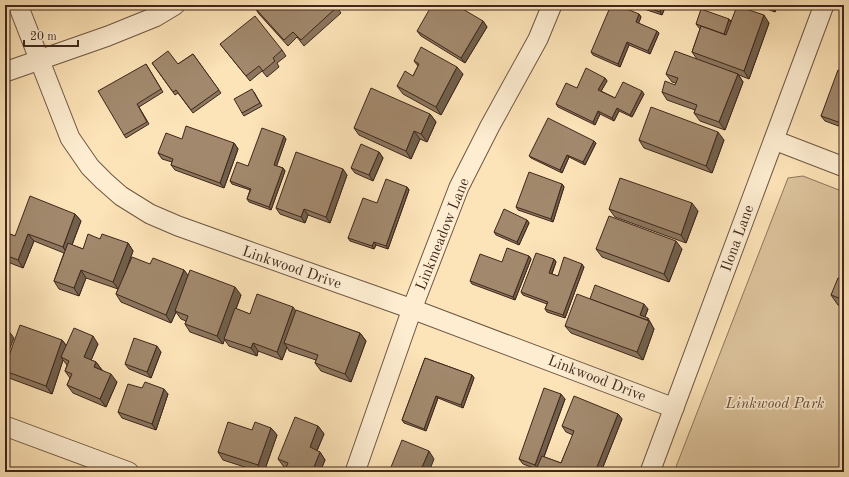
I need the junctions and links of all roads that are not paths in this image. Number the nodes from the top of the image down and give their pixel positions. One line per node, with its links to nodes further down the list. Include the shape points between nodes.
1 (18, 5): 5 (street, Linkwood Drive)
2 (175, 5): 5 (street, via 128,28)
3 (552, 5): 9 (street, Linkmeadow Lane, via 538,39 459,187)
4 (824, 5): 7 (street, Ilona Lane)
5 (39, 60): 6 (street); 9 (street, Linkwood Drive, via 70,138 90,167 121,196 150,214 178,226)
6 (5, 72)
7 (774, 140): 8 (street); 10 (street, Ilona Lane)
8 (844, 167)
9 (412, 309): 10 (street, Linkwood Drive); 14 (street, Linkmeadow Lane)
10 (674, 408): 15 (street, Ilona Lane)
11 (5, 426): 12 (street)
12 (98, 466): 13 (street)
13 (129, 472)
14 (355, 472)
15 (650, 472)

